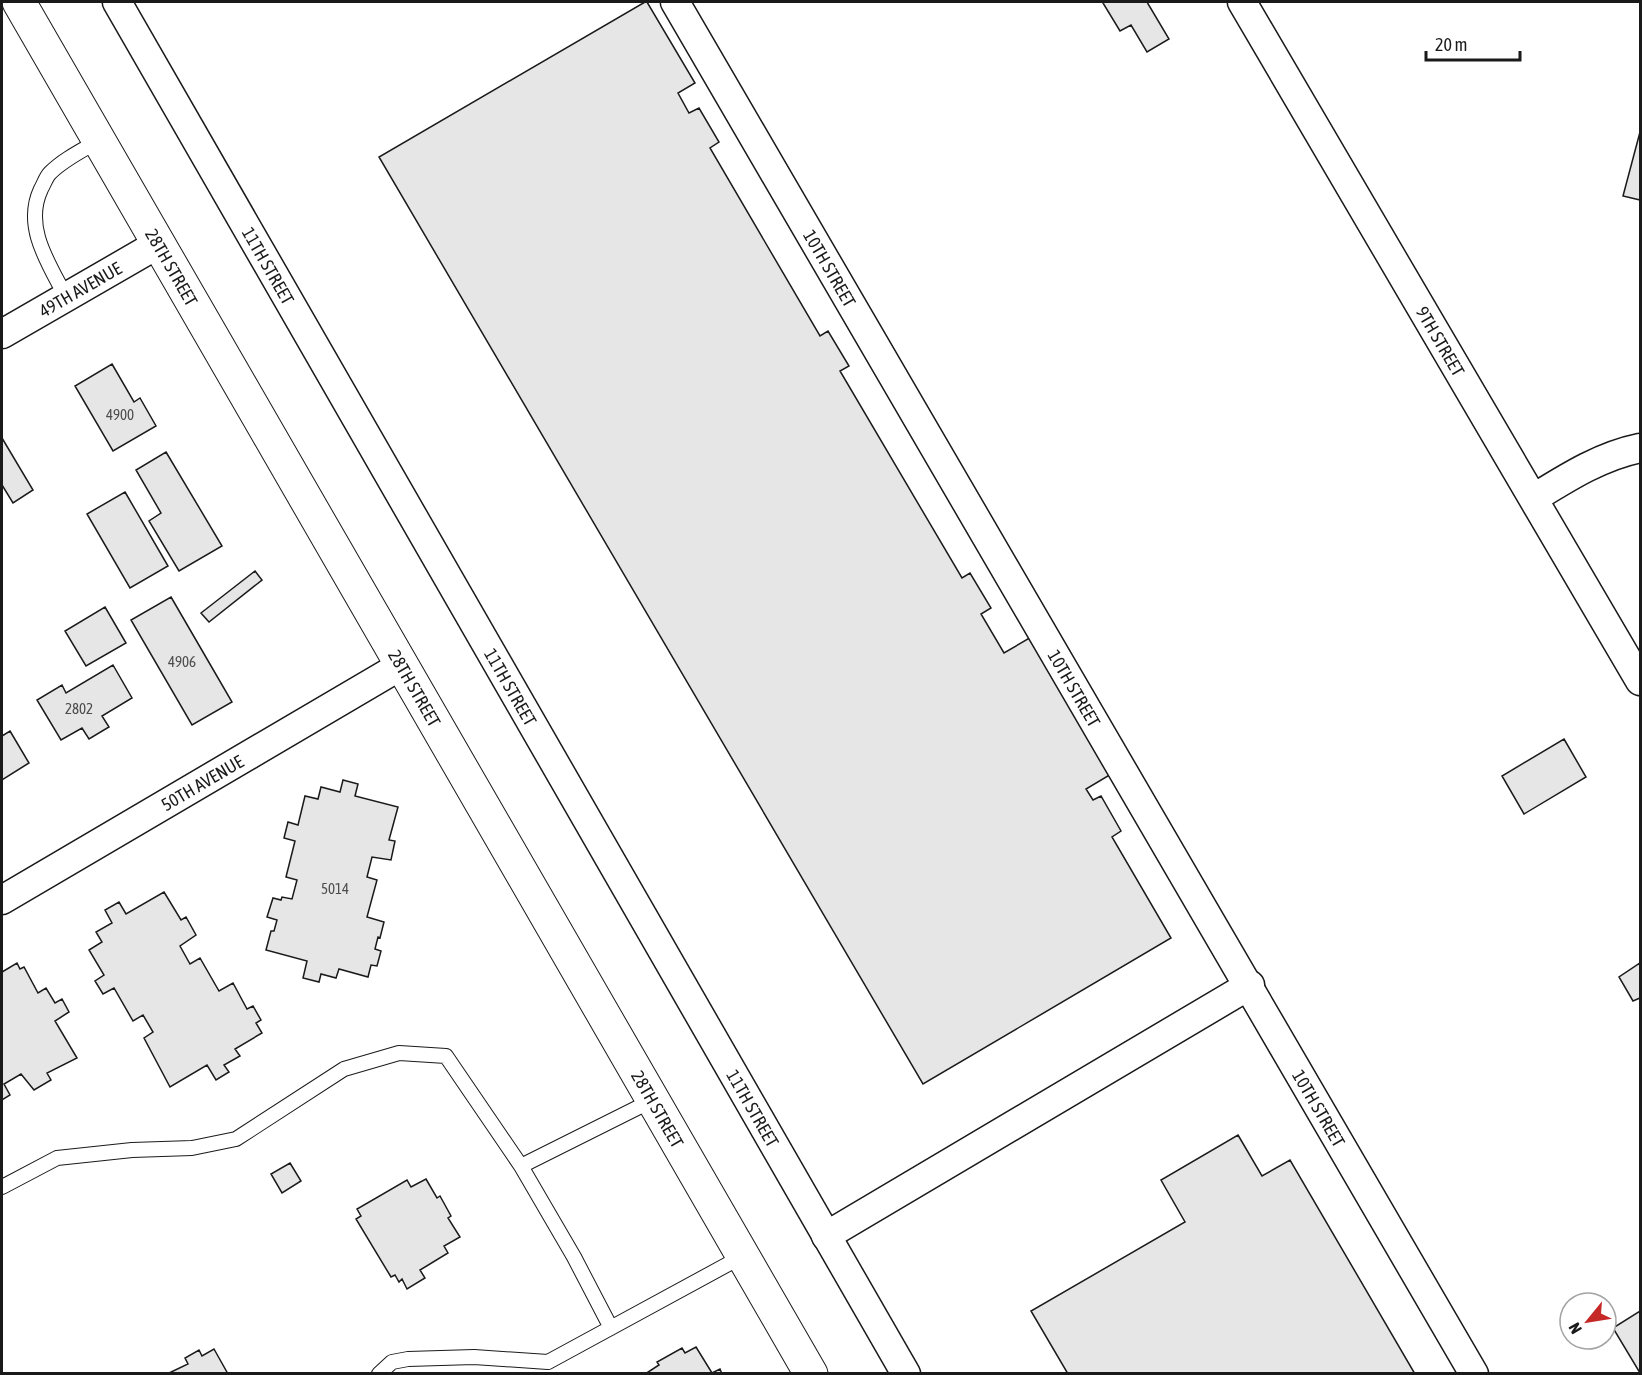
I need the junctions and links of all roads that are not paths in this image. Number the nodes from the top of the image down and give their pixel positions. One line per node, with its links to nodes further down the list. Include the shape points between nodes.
1 (19, 2): 5 (main road, 28TH STREET)
2 (117, 2): 18 (street, 11TH STREET)
3 (675, 2): 14 (street, 10TH STREET)
4 (1242, 2): 10 (street, 9TH STREET)
5 (100, 140): 6 (main road, 28TH STREET); 7 (lane, via 48,175 34,215 38,242)
6 (158, 243): 7 (street, 49TH AVENUE); 11 (main road, 28TH STREET)
7 (66, 297): 8 (street, 49TH AVENUE)
8 (2, 334)
9 (1641, 448): 10 (street, via 1619,452 1576,472)
10 (1534, 498): 12 (street, 9TH STREET)
11 (402, 665): 13 (street, 50TH AVENUE); 15 (main road, 28TH STREET)
12 (1641, 681)
13 (2, 900)
14 (1250, 986): 18 (street); 24 (street, 10TH STREET)
15 (653, 1099): 16 (lane); 19 (main road, 28TH STREET)
16 (521, 1166): 17 (lane, via 446,1056 399,1053 344,1069 236,1139 192,1148 57,1158); 20 (lane)
17 (2, 1187)
18 (826, 1236): 23 (street, 11TH STREET)
19 (743, 1256): 20 (lane); 22 (main road, 28TH STREET)
20 (611, 1328): 21 (lane, via 548,1362 474,1357 408,1359 392,1362)
21 (379, 1374)
22 (812, 1374)
23 (906, 1374)
24 (1474, 1374)

